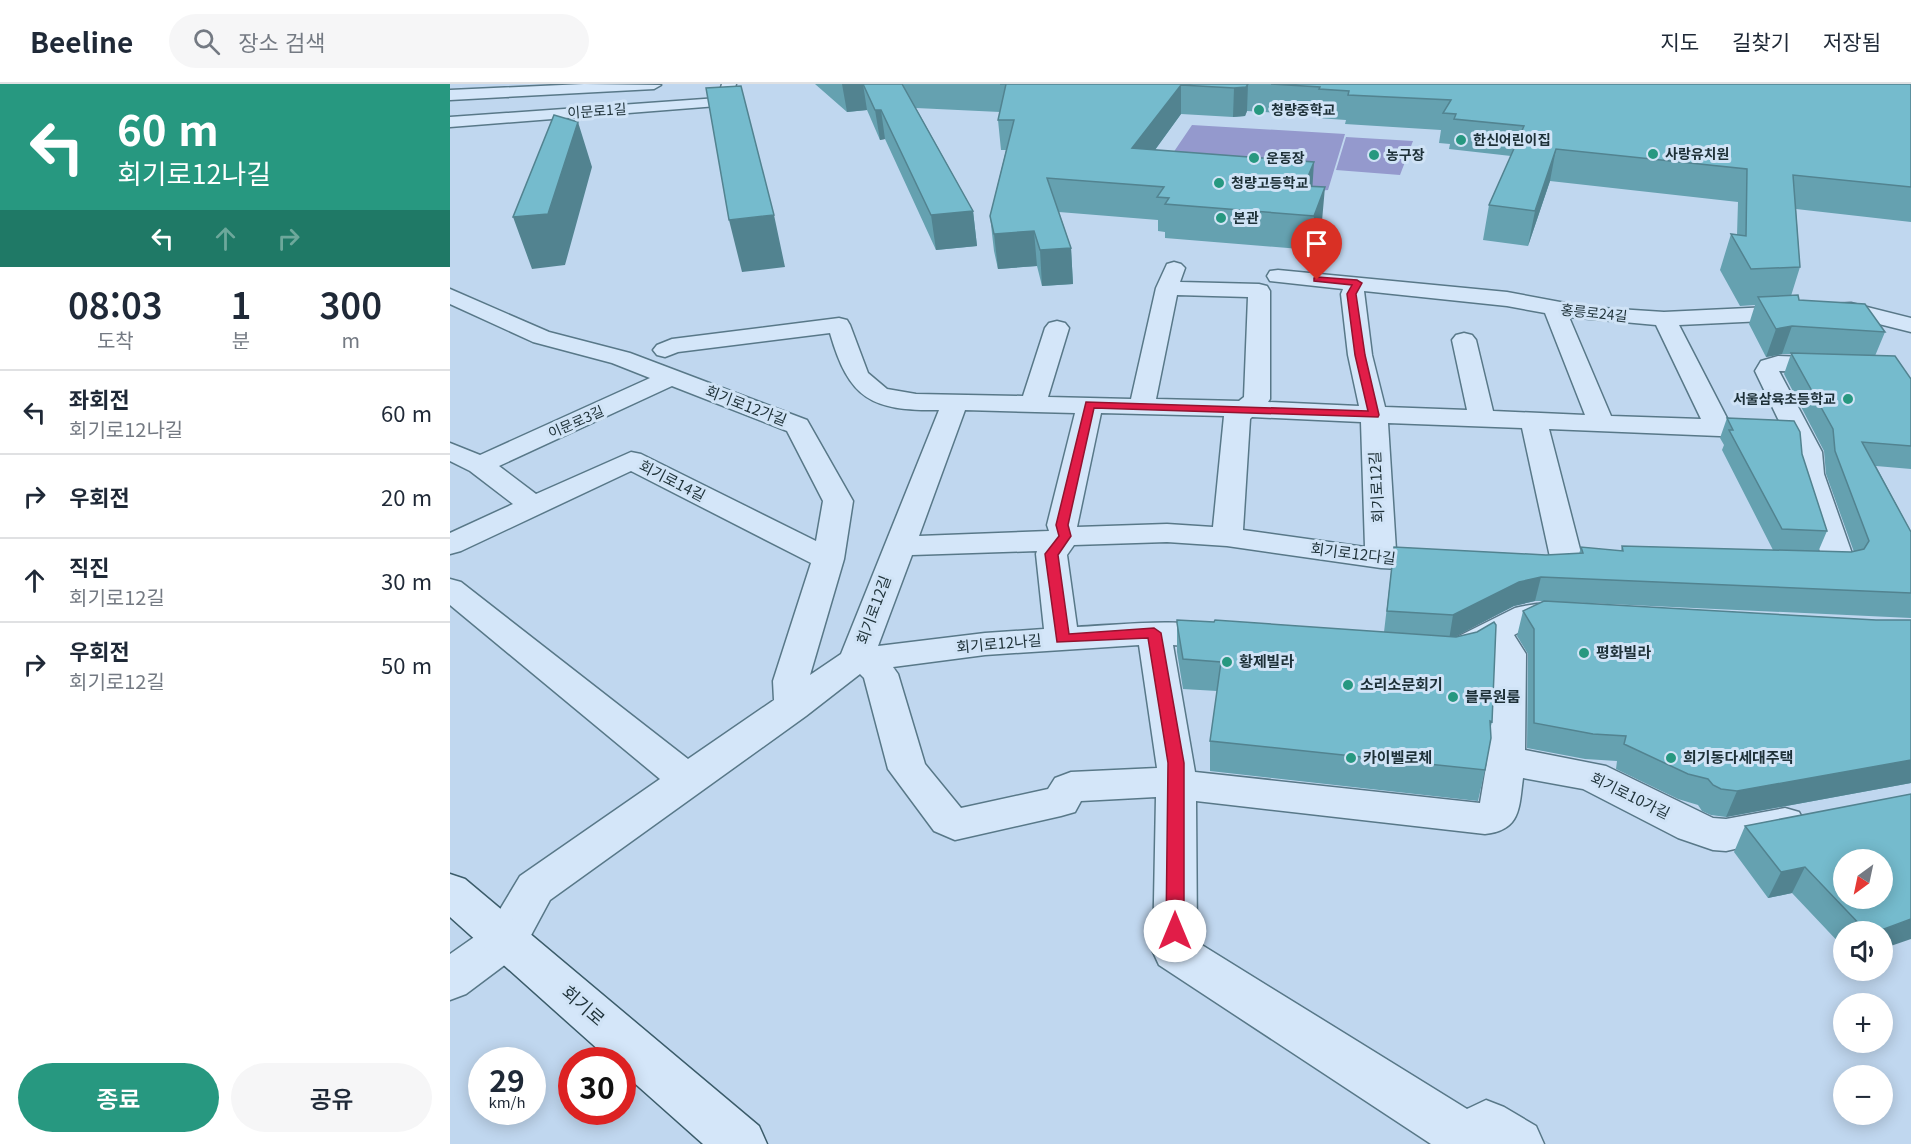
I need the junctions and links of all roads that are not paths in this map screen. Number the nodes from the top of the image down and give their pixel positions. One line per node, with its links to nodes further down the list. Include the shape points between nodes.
1 (670, 84): 3 (street, 이문로1길)
2 (729, 84): 6 (street, 이문로1길, via 725,102)
3 (569, 87): 4 (street, 이문로1길)
4 (492, 89): 5 (street); 6 (street)
5 (450, 95)
6 (458, 121): 7 (street)
7 (455, 138)
8 (1278, 276): 9 (street, 홍릉로24길)
9 (1357, 283): 10 (street, 홍릉로24길); 24 (street, 회기로12길, via 1352,294 1360,355)
10 (1454, 294): 12 (street, 홍릉로24길); 25 (street)
11 (450, 296): 16 (street, 회기로12가길, via 541,337 621,358)
12 (1554, 308): 13 (street, 홍릉로24길); 27 (street)
13 (1664, 319): 14 (street, 홍릉로24길, via 1851,310); 28 (street)
14 (1911, 325)
15 (1057, 328): 20 (street)
16 (650, 358): 18 (street, 회기로12가길); 19 (street, via 672,346 838,325 858,378 879,396 916,402)
17 (1854, 366): 29 (street, via 1770,366 1767,375)
18 (671, 377): 31 (street, 이문로3길); 37 (street, 회기로12가길, via 798,426 838,501)
19 (955, 402): 20 (street); 36 (street, 회기로12길)
20 (1034, 404): 21 (street)
21 (1090, 405): 22 (street); 33 (street, via 1062,525)
22 (1142, 406): 23 (street); 23 (street, via 1171,278 1259,291 1257,399)
23 (1244, 409): 24 (street); 34 (street, via 1237,417)
24 (1374, 415): 25 (street); 38 (street, 회기로12길)
25 (1482, 418): 26 (street)
26 (1534, 421): 27 (street); 39 (street)
27 (1601, 423): 28 (street)
28 (1718, 427): 29 (street)
29 (1797, 431): 40 (street, via 1808,452 1810,474 1840,565)
30 (450, 451): 31 (street)
31 (480, 465): 32 (street)
32 (532, 506): 35 (street, 회기로14길); 37 (street, 회기로14길, via 631,460)
33 (1065, 536): 34 (street, 회기로12다길, via 1167,533); 36 (street, 회기로12다길, via 1040,543); 46 (street, via 1051,554)
34 (1227, 537): 38 (street, 회기로12다길)
35 (450, 545)
36 (898, 546): 49 (street, 회기로12길)
37 (828, 559): 50 (street, 회기로12가길, via 791,681)
38 (1381, 559): 41 (street, 회기로12다길)
39 (1565, 561)
40 (1781, 563)
41 (1461, 564)
42 (450, 589): 52 (street)
43 (1593, 616): 45 (street, via 1535,613)
44 (1154, 633): 46 (street, 회기로12나길); 47 (street, 회기로12나길); 53 (street, via 1176,763)
45 (1492, 633): 48 (street, via 1458,651); 51 (street, via 1509,654)
46 (1062, 639): 49 (street, 회기로12나길)
47 (1246, 639)
48 (1430, 652)
49 (856, 660): 50 (street, 회기로12길); 53 (street, via 880,674 907,769 955,825 1061,801 1071,787)
50 (793, 706): 52 (street, 회기로12길)
51 (1506, 761): 53 (street, via 1498,813 1485,819); 54 (street, 회기로10가길, via 1592,776 1713,834 1726,835)
52 (688, 780): 56 (street, 회기로12길, via 535,888)
53 (1175, 784): 59 (street, via 1175,952)
54 (1819, 817)
55 (450, 891): 56 (street, 회기로)
56 (506, 939): 57 (street); 58 (street, 회기로)
57 (450, 980)
58 (741, 1144)
59 (1474, 1144): 60 (street, via 1486,1124)
60 (1518, 1144)

